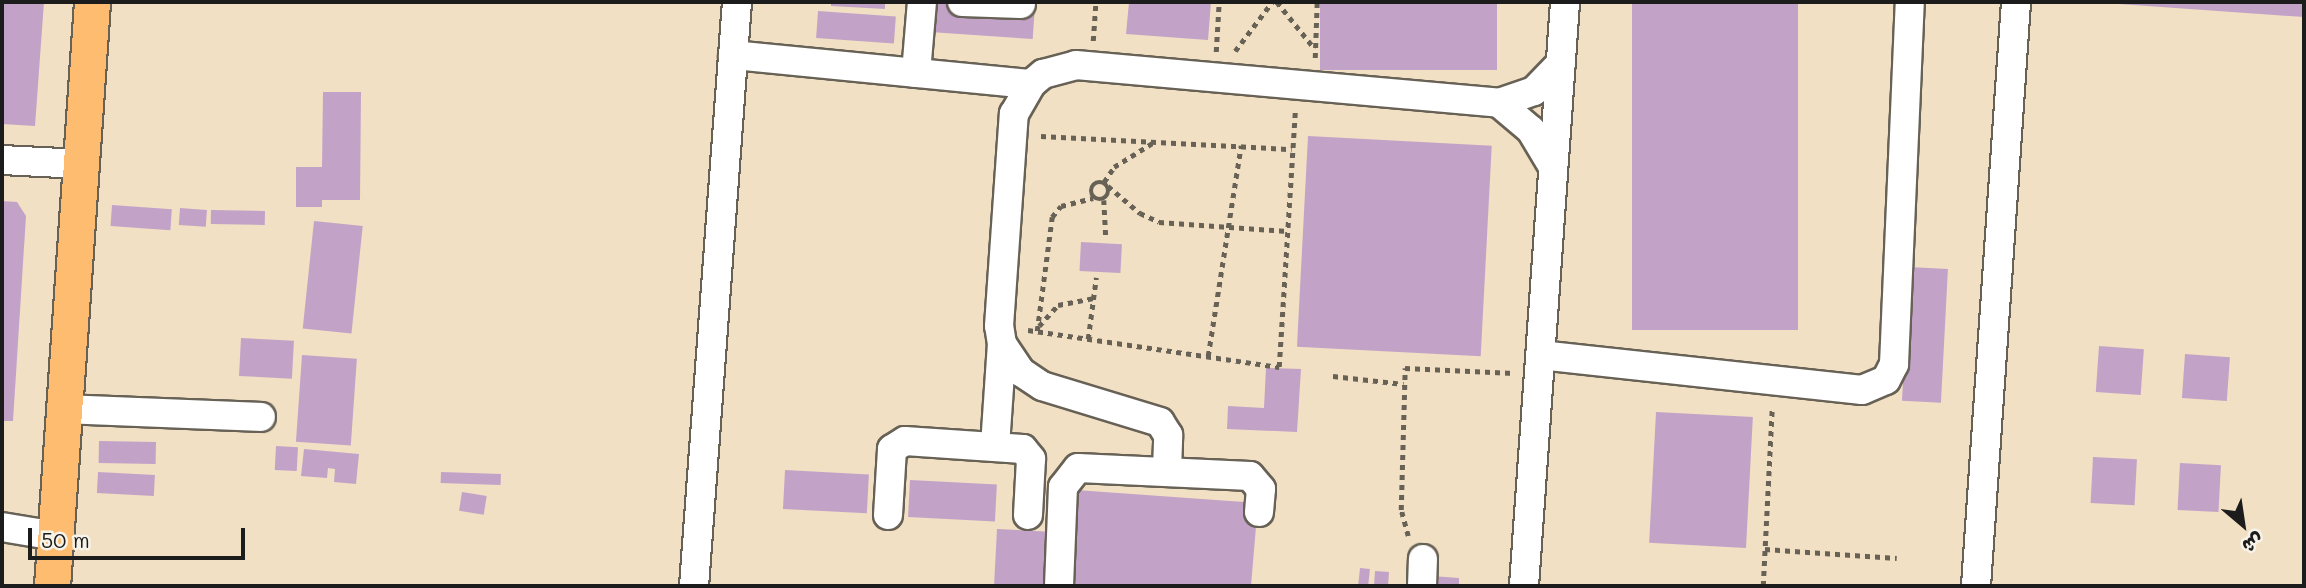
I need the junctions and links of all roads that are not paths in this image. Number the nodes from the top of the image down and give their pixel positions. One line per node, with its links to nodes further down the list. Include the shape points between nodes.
1 (92, 2): 15 (main road)
2 (737, 2): 9 (street)
3 (922, 2): 11 (street)
4 (961, 2): 8 (street)
5 (1565, 2): 10 (street)
6 (1910, 2): 18 (street, via 1891,373 1880,385 1862,390)
7 (2016, 2): 32 (street)
8 (1021, 4)
9 (733, 55): 11 (street); 29 (street)
10 (1561, 63): 13 (street, via 1534,91); 16 (street)
11 (916, 73): 12 (street)
12 (1031, 85): 13 (street, via 1059,68 1091,66); 17 (street, via 1014,114)
13 (1499, 103): 16 (street, via 1531,130)
14 (2, 160): 15 (street)
15 (81, 164): 19 (main road)
16 (1553, 167): 18 (street)
17 (1001, 335): 21 (street); 22 (street, via 1021,372 1042,386 1160,422 1168,435)
18 (1539, 365): 31 (street)
19 (64, 409): 20 (street); 27 (main road)
20 (261, 417)
21 (995, 446): 24 (street, via 895,444); 25 (street, via 1017,447 1028,454)
22 (1167, 471): 23 (street, via 1250,476 1261,489); 30 (street, via 1084,466 1068,476 1063,487)
23 (1259, 512)
24 (888, 515)
25 (1028, 515)
26 (2, 527): 27 (street)
27 (55, 536): 28 (main road)
28 (52, 586)
29 (694, 586)
30 (1059, 586)
31 (1524, 586)
32 (1976, 586)

